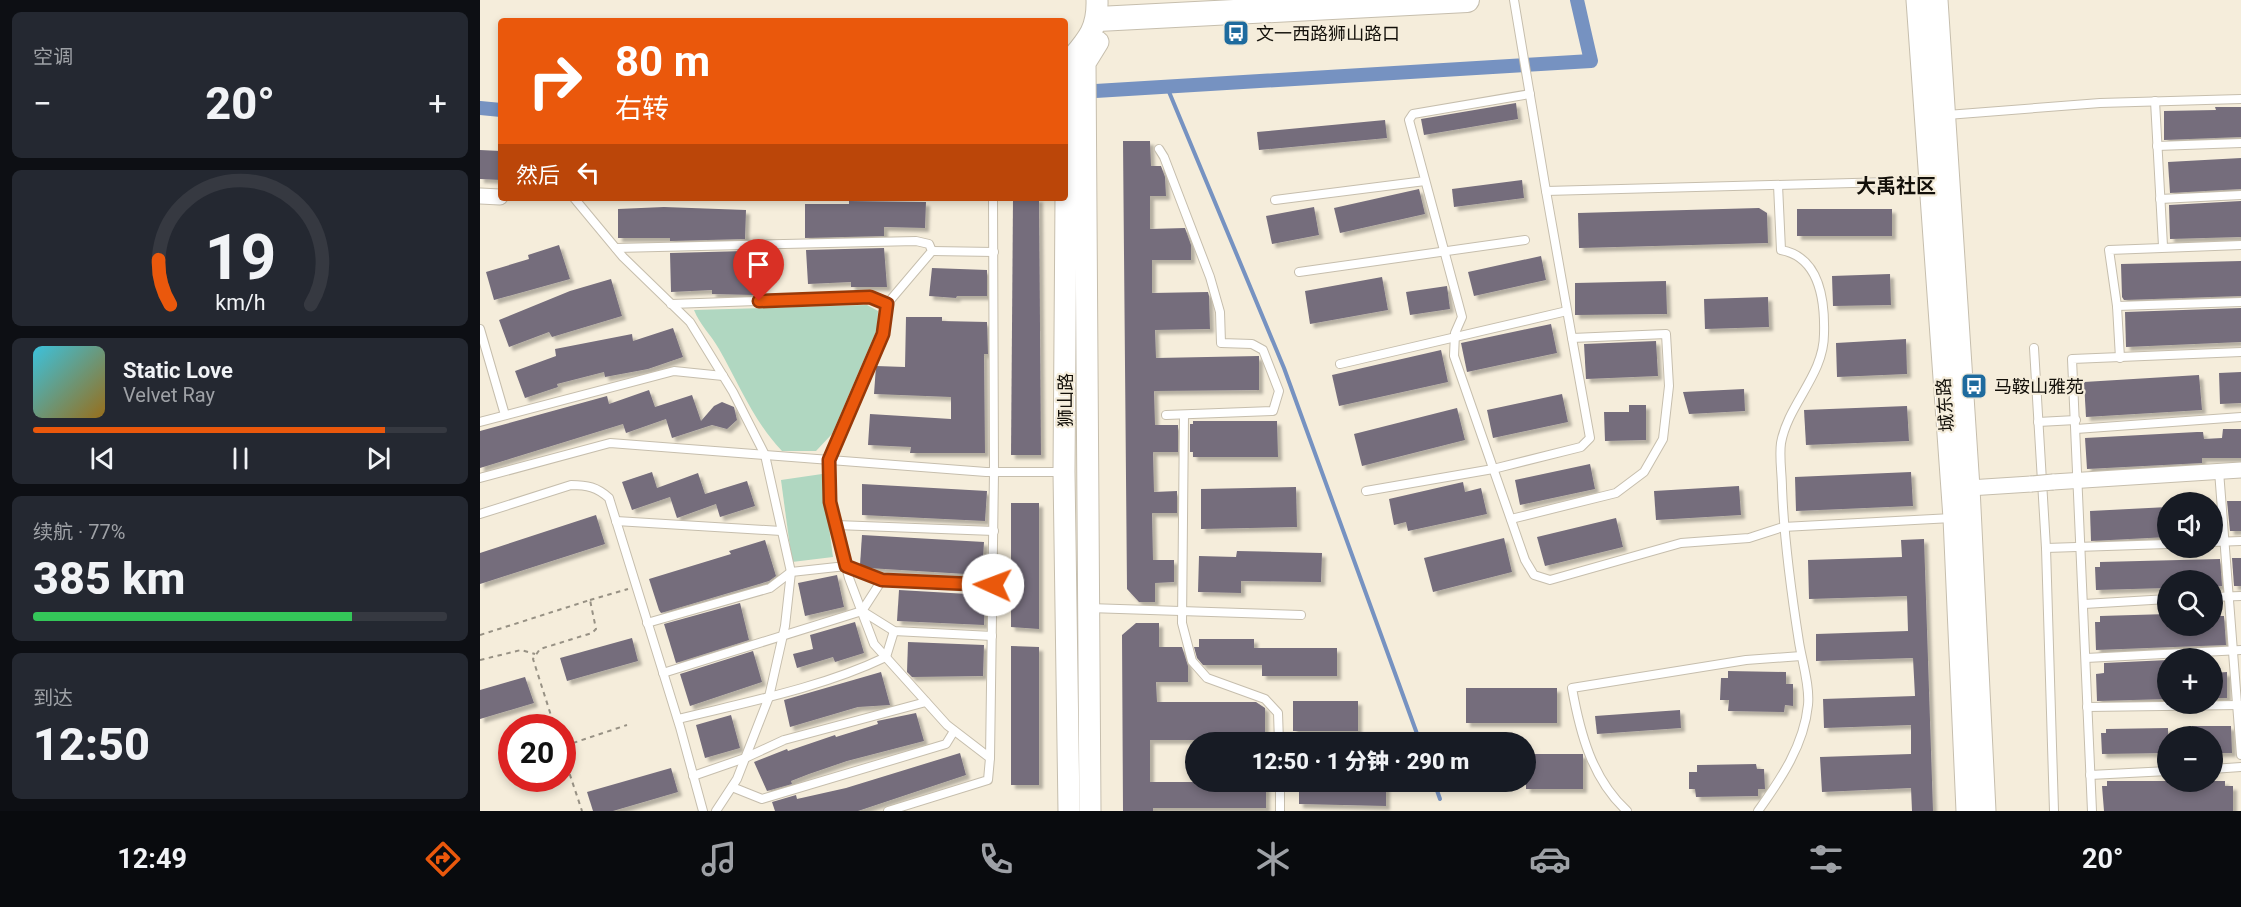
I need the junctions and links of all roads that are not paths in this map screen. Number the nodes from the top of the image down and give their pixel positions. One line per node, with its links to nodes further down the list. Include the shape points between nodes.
1 (1467, 0): 5 (main road)
2 (1514, 0): 6 (lane)
3 (1917, 0): 14 (street, 城东路)
4 (1937, 0): 9 (street, 城东路)
5 (1104, 10): 10 (street, 狮山路, via 1076,63)
6 (1530, 94): 15 (lane, via 1413,114 1409,120); 17 (lane)
7 (2241, 99): 8 (lane)
8 (2155, 101): 9 (lane); 12 (lane)
9 (1946, 115): 63 (street, 城东路)
10 (1076, 120): 60 (street, 狮山路); 87 (street, 狮山路)
11 (2241, 143): 12 (lane)
12 (2157, 146): 21 (lane)
13 (1159, 149): 48 (lane, via 1210,277 1220,312 1221,343 1252,344 1263,350 1279,392 1273,411)
14 (1929, 180): 16 (lane); 66 (street, 城东路)
15 (1425, 181): 22 (lane); 29 (lane)
16 (1778, 185): 17 (lane); 70 (lane, via 1781,250 1793,252 1808,262 1818,282 1824,334 1819,361 1788,417 1781,444)
17 (1546, 191): 37 (lane)
18 (2241, 195): 21 (lane)
19 (480, 196): 20 (street)
20 (498, 196)
21 (2160, 199): 27 (lane)
22 (1275, 200)
23 (577, 201): 28 (lane)
24 (993, 201): 31 (lane)
25 (1525, 240): 29 (lane)
26 (2241, 245): 27 (lane)
27 (2163, 246): 36 (lane, via 2109,250)
28 (616, 248): 30 (lane, via 916,242 929,244); 34 (lane)
29 (1444, 249): 32 (lane); 39 (lane, via 1462,317)
30 (932, 251): 31 (lane); 35 (lane)
31 (994, 252): 59 (lane)
32 (1299, 272)
33 (2241, 303): 36 (lane)
34 (671, 304): 35 (lane, via 870,297); 45 (lane, via 690,322)
35 (887, 304): 55 (lane, via 883,334)
36 (2117, 306): 43 (lane)
37 (1567, 310): 39 (lane); 40 (lane)
38 (480, 328): 46 (lane)
39 (1455, 337): 44 (lane); 56 (lane, via 1454,356)
40 (1572, 338): 56 (lane, via 1590,438 1581,447); 67 (lane, via 1665,334 1669,386 1663,439 1644,472 1616,493)
41 (2034, 348): 52 (lane)
42 (2241, 352): 43 (lane)
43 (2120, 358): 50 (lane, via 2072,359)
44 (1340, 364)
45 (723, 376): 46 (lane, via 674,371); 54 (lane)
46 (505, 414): 51 (lane)
47 (1166, 414): 48 (lane)
48 (1184, 414): 88 (lane)
49 (2241, 417): 53 (lane)
50 (2076, 420): 52 (lane); 53 (lane)
51 (480, 422)
52 (2038, 422): 77 (lane)
53 (2076, 429): 62 (lane)
54 (765, 455): 55 (lane); 61 (lane, via 610,443); 71 (lane)
55 (829, 460): 59 (lane); 69 (lane, via 830,502)
56 (1493, 469): 64 (lane); 67 (lane)
57 (2241, 470): 58 (street)
58 (2218, 471): 62 (street); 73 (lane)
59 (994, 472): 60 (lane); 72 (lane)
60 (1064, 472): 120 (street, 狮山路)
61 (480, 478)
62 (2079, 480): 63 (street, bridge); 76 (lane)
63 (1969, 488): 126 (street, 城东路)
64 (1366, 491)
65 (480, 514): 68 (lane, via 572,485 586,485 609,498)
66 (1954, 518): 70 (lane); 125 (street, 城东路)
67 (1510, 519): 70 (lane, via 1534,575 1550,580 1681,543 1749,538)
68 (616, 521): 71 (lane); 91 (lane)
69 (836, 525): 72 (lane); 78 (lane)
70 (1783, 527): 96 (lane)
71 (782, 531): 79 (lane)
72 (993, 531): 81 (lane)
73 (2224, 541): 74 (lane); 84 (lane)
74 (2241, 541)
75 (2157, 544): 76 (lane)
76 (2081, 547): 77 (lane); 86 (lane)
77 (2046, 548): 127 (lane)
78 (846, 566): 79 (lane); 80 (lane); 89 (lane)
79 (791, 572): 91 (lane, via 770,588); 93 (lane)
80 (882, 580): 81 (lane); 89 (lane)
81 (993, 585): 94 (lane)
82 (2241, 596): 84 (lane)
83 (2223, 597): 84 (lane)
84 (2229, 597): 95 (lane)
85 (2157, 601): 86 (lane)
86 (2084, 604): 98 (lane)
87 (1088, 608): 88 (lane); 121 (street, 狮山路)
88 (1184, 610): 90 (lane); 106 (lane, via 1182,623 1192,661 1207,678 1265,699 1278,713)
89 (862, 611): 92 (lane); 93 (lane); 97 (lane, via 874,644)
90 (1301, 615)
91 (647, 623): 99 (lane)
92 (894, 631): 94 (lane); 97 (lane)
93 (783, 636): 99 (lane); 100 (lane)
94 (992, 636): 109 (lane)
95 (2237, 650): 98 (lane); 102 (lane)
96 (1801, 656): 123 (lane, via 1746,660 1572,688 1579,727 1593,765); 124 (lane, via 1809,704 1799,744)
97 (886, 657): 100 (lane); 101 (lane)
98 (2086, 658): 103 (lane)
99 (663, 673): 104 (lane)
100 (769, 697): 104 (lane); 108 (lane)
101 (926, 702): 105 (lane); 108 (lane, via 784,740)
102 (2239, 705): 103 (lane); 107 (lane)
103 (2087, 707): 114 (lane)
104 (678, 719): 113 (lane)
105 (954, 731): 109 (lane); 115 (lane, via 946,744 762,799)
106 (1279, 732)
107 (2241, 755)
108 (745, 758): 113 (lane); 115 (lane)
109 (990, 758): 119 (lane, via 988,780)
110 (2241, 767): 111 (lane)
111 (2223, 768)
112 (2157, 772): 114 (lane)
113 (693, 776): 117 (lane)
114 (2090, 776): 128 (lane)
115 (732, 787): 118 (lane)
116 (1280, 792): 122 (lane)
117 (703, 811)
118 (716, 811)
119 (888, 811)
120 (1069, 811)
121 (1090, 811)
122 (1280, 811)
123 (1627, 811)
124 (1758, 811)
125 (1967, 811)
126 (1985, 811)
127 (2054, 811)
128 (2091, 811)

